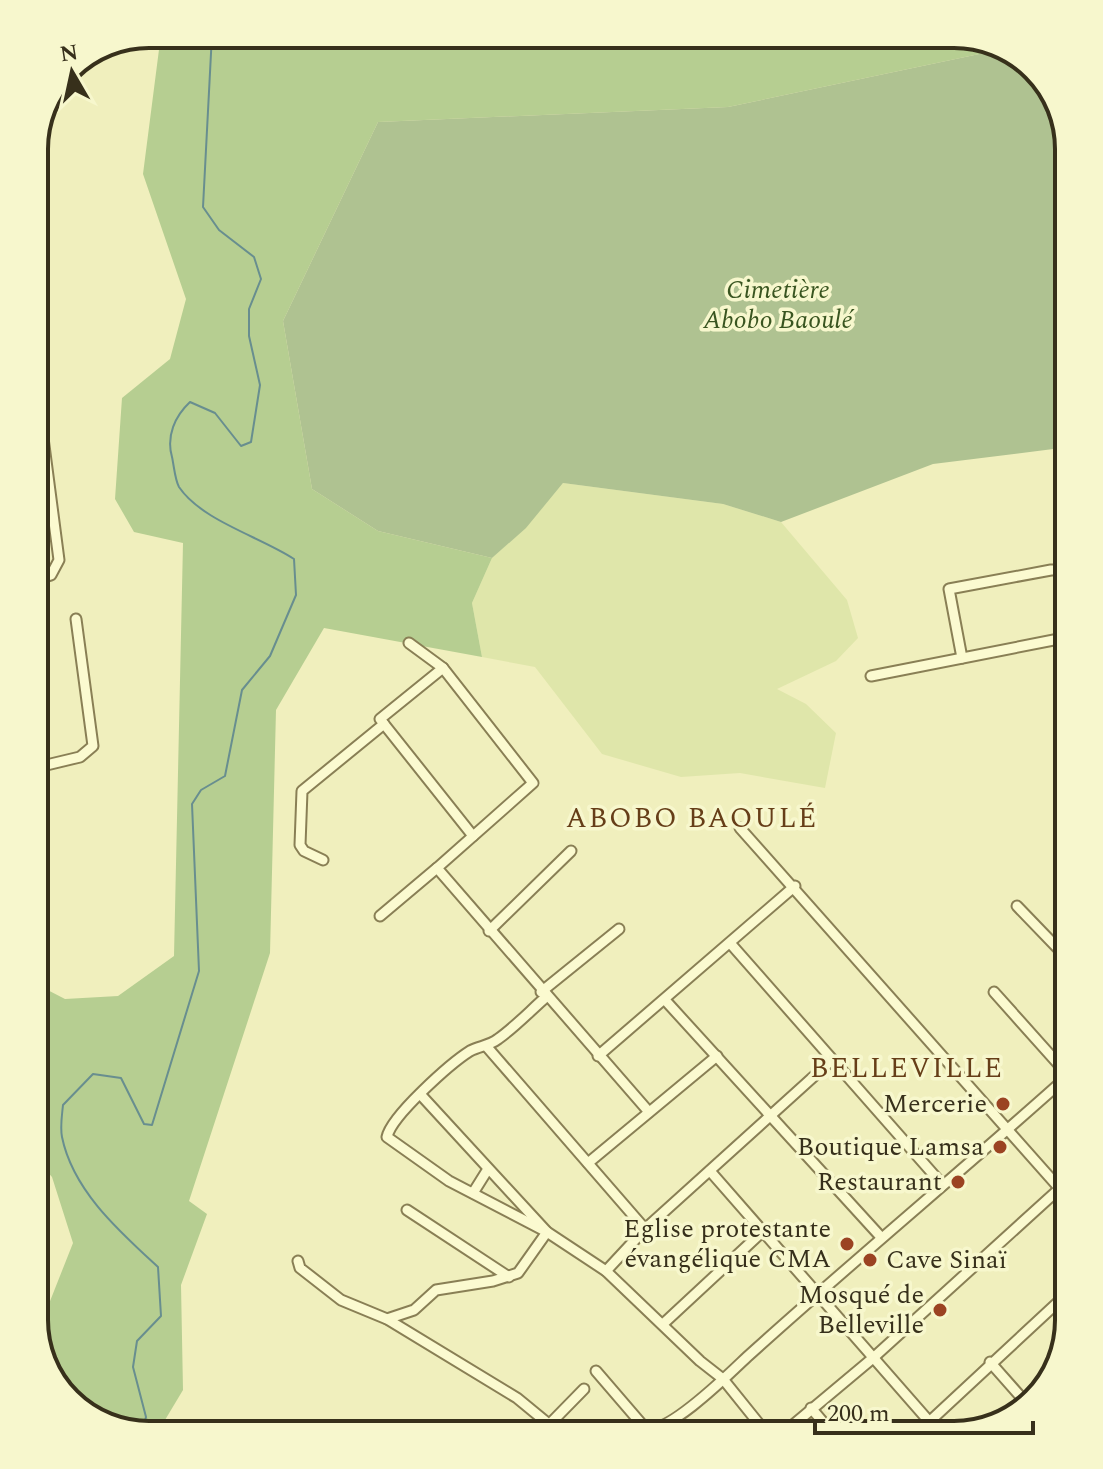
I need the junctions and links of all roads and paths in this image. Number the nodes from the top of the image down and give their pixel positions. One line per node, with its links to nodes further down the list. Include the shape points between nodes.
1 (48, 476): 3 (street, via 59,560)
2 (1055, 570): 7 (street, via 949,589)
3 (48, 576)
4 (76, 619): 11 (street, via 93,746 80,757)
5 (1055, 640): 7 (street)
6 (409, 643): 8 (street)
7 (962, 658): 9 (street)
8 (443, 668): 10 (street, via 380,719); 13 (street, via 533,783)
9 (871, 676)
10 (384, 724): 13 (street); 15 (street, via 302,791 300,845)
11 (48, 765)
12 (740, 828): 17 (street)
13 (473, 836): 16 (street)
14 (571, 851): 21 (street)
15 (323, 860)
16 (437, 868): 19 (street); 21 (street)
17 (795, 886): 22 (street); 36 (street)
18 (1017, 906): 23 (street)
19 (380, 916)
20 (619, 929): 25 (street)
21 (489, 931): 25 (street)
22 (730, 943): 26 (street); 30 (street)
23 (1055, 945)
24 (994, 992): 31 (street)
25 (544, 995): 27 (street); 28 (street)
26 (665, 1000): 28 (street); 29 (street)
27 (487, 1047): 33 (street, via 471,1050); 37 (street)
28 (598, 1056): 34 (street)
29 (717, 1056): 34 (street); 35 (street)
30 (832, 1060): 35 (street); 41 (street)
31 (1055, 1060)
32 (1055, 1087): 36 (street)
33 (420, 1094): 38 (street); 42 (street, via 390,1125 387,1137)
34 (649, 1112): 37 (street)
35 (770, 1116): 39 (street); 48 (street)
36 (1009, 1128): 40 (street); 41 (street)
37 (588, 1163): 45 (street)
38 (488, 1169): 42 (street); 46 (street)
39 (710, 1171): 45 (street); 47 (street)
40 (1055, 1182)
41 (941, 1183): 48 (street)
42 (473, 1193): 46 (street)
43 (1055, 1193): 58 (street)
44 (407, 1210): 51 (street)
45 (645, 1229): 50 (street)
46 (547, 1232): 50 (street); 51 (street, via 525,1266)
47 (761, 1233): 52 (street); 56 (street)
48 (880, 1236): 52 (street)
49 (298, 1261): 55 (street, via 341,1300)
50 (606, 1271): 56 (street)
51 (509, 1277): 54 (street, via 436,1290)
52 (816, 1295): 58 (street); 61 (street)
53 (1055, 1304): 59 (street)
54 (407, 1313): 55 (street); 57 (street)
55 (387, 1319): 57 (street)
56 (663, 1324): 61 (street)
57 (410, 1334): 65 (street, via 517,1398)
58 (873, 1358): 64 (street); 72 (street)
59 (990, 1362): 63 (street); 73 (street)
60 (596, 1371): 67 (street)
61 (723, 1379): 68 (street); 69 (street)
62 (584, 1389): 66 (street)
63 (1020, 1396)
64 (811, 1408): 70 (street); 71 (street)
65 (545, 1421)
66 (554, 1421)
67 (641, 1421)
68 (666, 1421)
69 (757, 1421)
70 (797, 1421)
71 (822, 1421)
72 (928, 1421)
73 (930, 1421)

